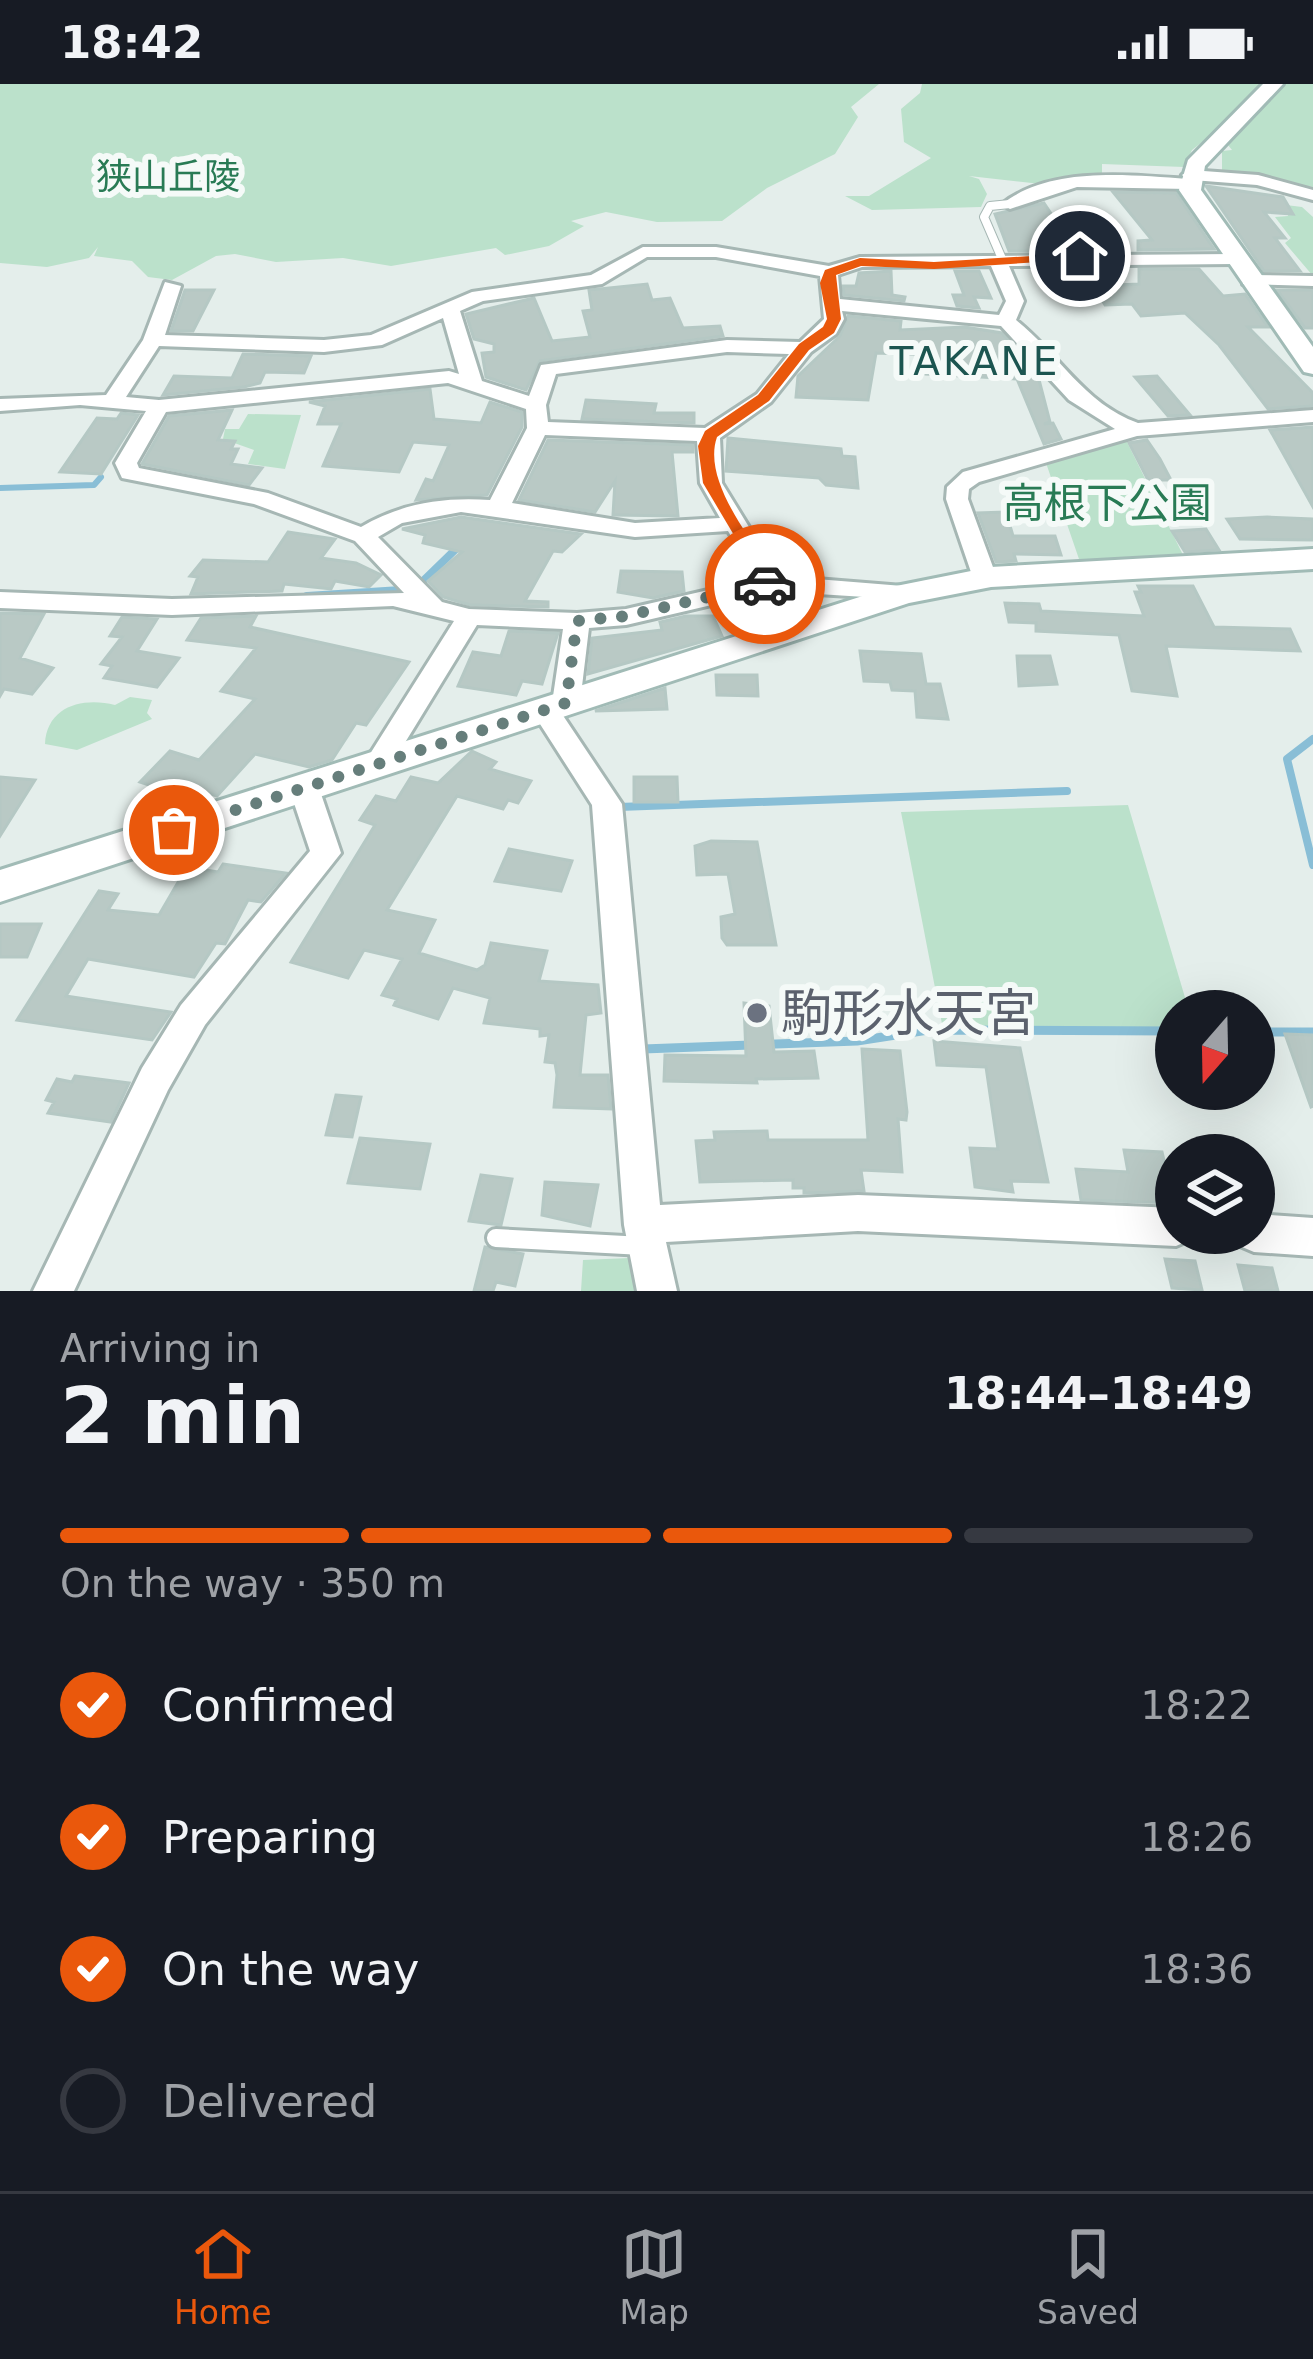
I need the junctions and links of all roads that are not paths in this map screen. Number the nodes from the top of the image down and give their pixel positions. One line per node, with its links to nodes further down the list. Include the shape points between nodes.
1 (1274, 84): 2 (street)
2 (1190, 180): 3 (street, via 1258,181); 4 (street, via 1058,182); 6 (street, via 1197,206)
3 (1313, 195)
4 (1010, 204): 5 (lane, via 990,206 984,218)
5 (1000, 261): 6 (street); 7 (street, via 860,262); 12 (street, via 1015,302)
6 (1241, 270): 8 (street); 16 (street)
7 (830, 272): 10 (street); 11 (street, via 716,252 643,252 596,280 509,290)
8 (1313, 281)
9 (172, 286): 13 (street)
10 (833, 304): 12 (street); 15 (street, via 829,330)
11 (450, 308): 14 (street, via 386,339); 17 (street)
12 (1006, 321): 24 (street, via 1070,395)
13 (153, 340): 14 (street); 19 (street)
14 (323, 346): 18 (street)
15 (804, 347): 23 (street, via 727,346 558,366 542,374); 25 (street, via 764,398)
16 (1313, 366)
17 (472, 386): 18 (street, via 449,377); 23 (street)
18 (307, 392): 21 (street)
19 (113, 400): 20 (street); 21 (street)
20 (0, 405)
21 (159, 406): 28 (street, via 126,464 130,473 260,498)
22 (1313, 416): 24 (street)
23 (537, 417): 25 (street); 26 (street)
24 (1136, 430): 30 (street, via 997,466 958,487)
25 (710, 435): 27 (street, via 705,469)
26 (499, 506): 27 (street, via 636,530); 28 (street, via 402,514)
27 (737, 523): 31 (street)
28 (363, 536): 34 (street)
29 (1313, 559): 30 (street)
30 (986, 578): 32 (street)
31 (771, 583): 32 (street); 36 (street)
32 (904, 594): 37 (street)
33 (0, 600): 34 (street, via 172,607 393,598)
34 (433, 608): 35 (street)
35 (469, 617): 36 (street); 38 (street)
36 (577, 621): 37 (street)
37 (556, 706): 38 (street); 43 (street, via 571,757 608,804)
38 (377, 765): 39 (street)
39 (304, 788): 40 (street); 46 (street, via 326,853 193,1015)
40 (0, 886)
41 (1155, 1226): 43 (street, via 858,1213)
42 (1275, 1234): 44 (street)
43 (645, 1236): 45 (lane); 47 (street)
44 (1313, 1237)
45 (496, 1238)
46 (53, 1291)
47 (657, 1291)

